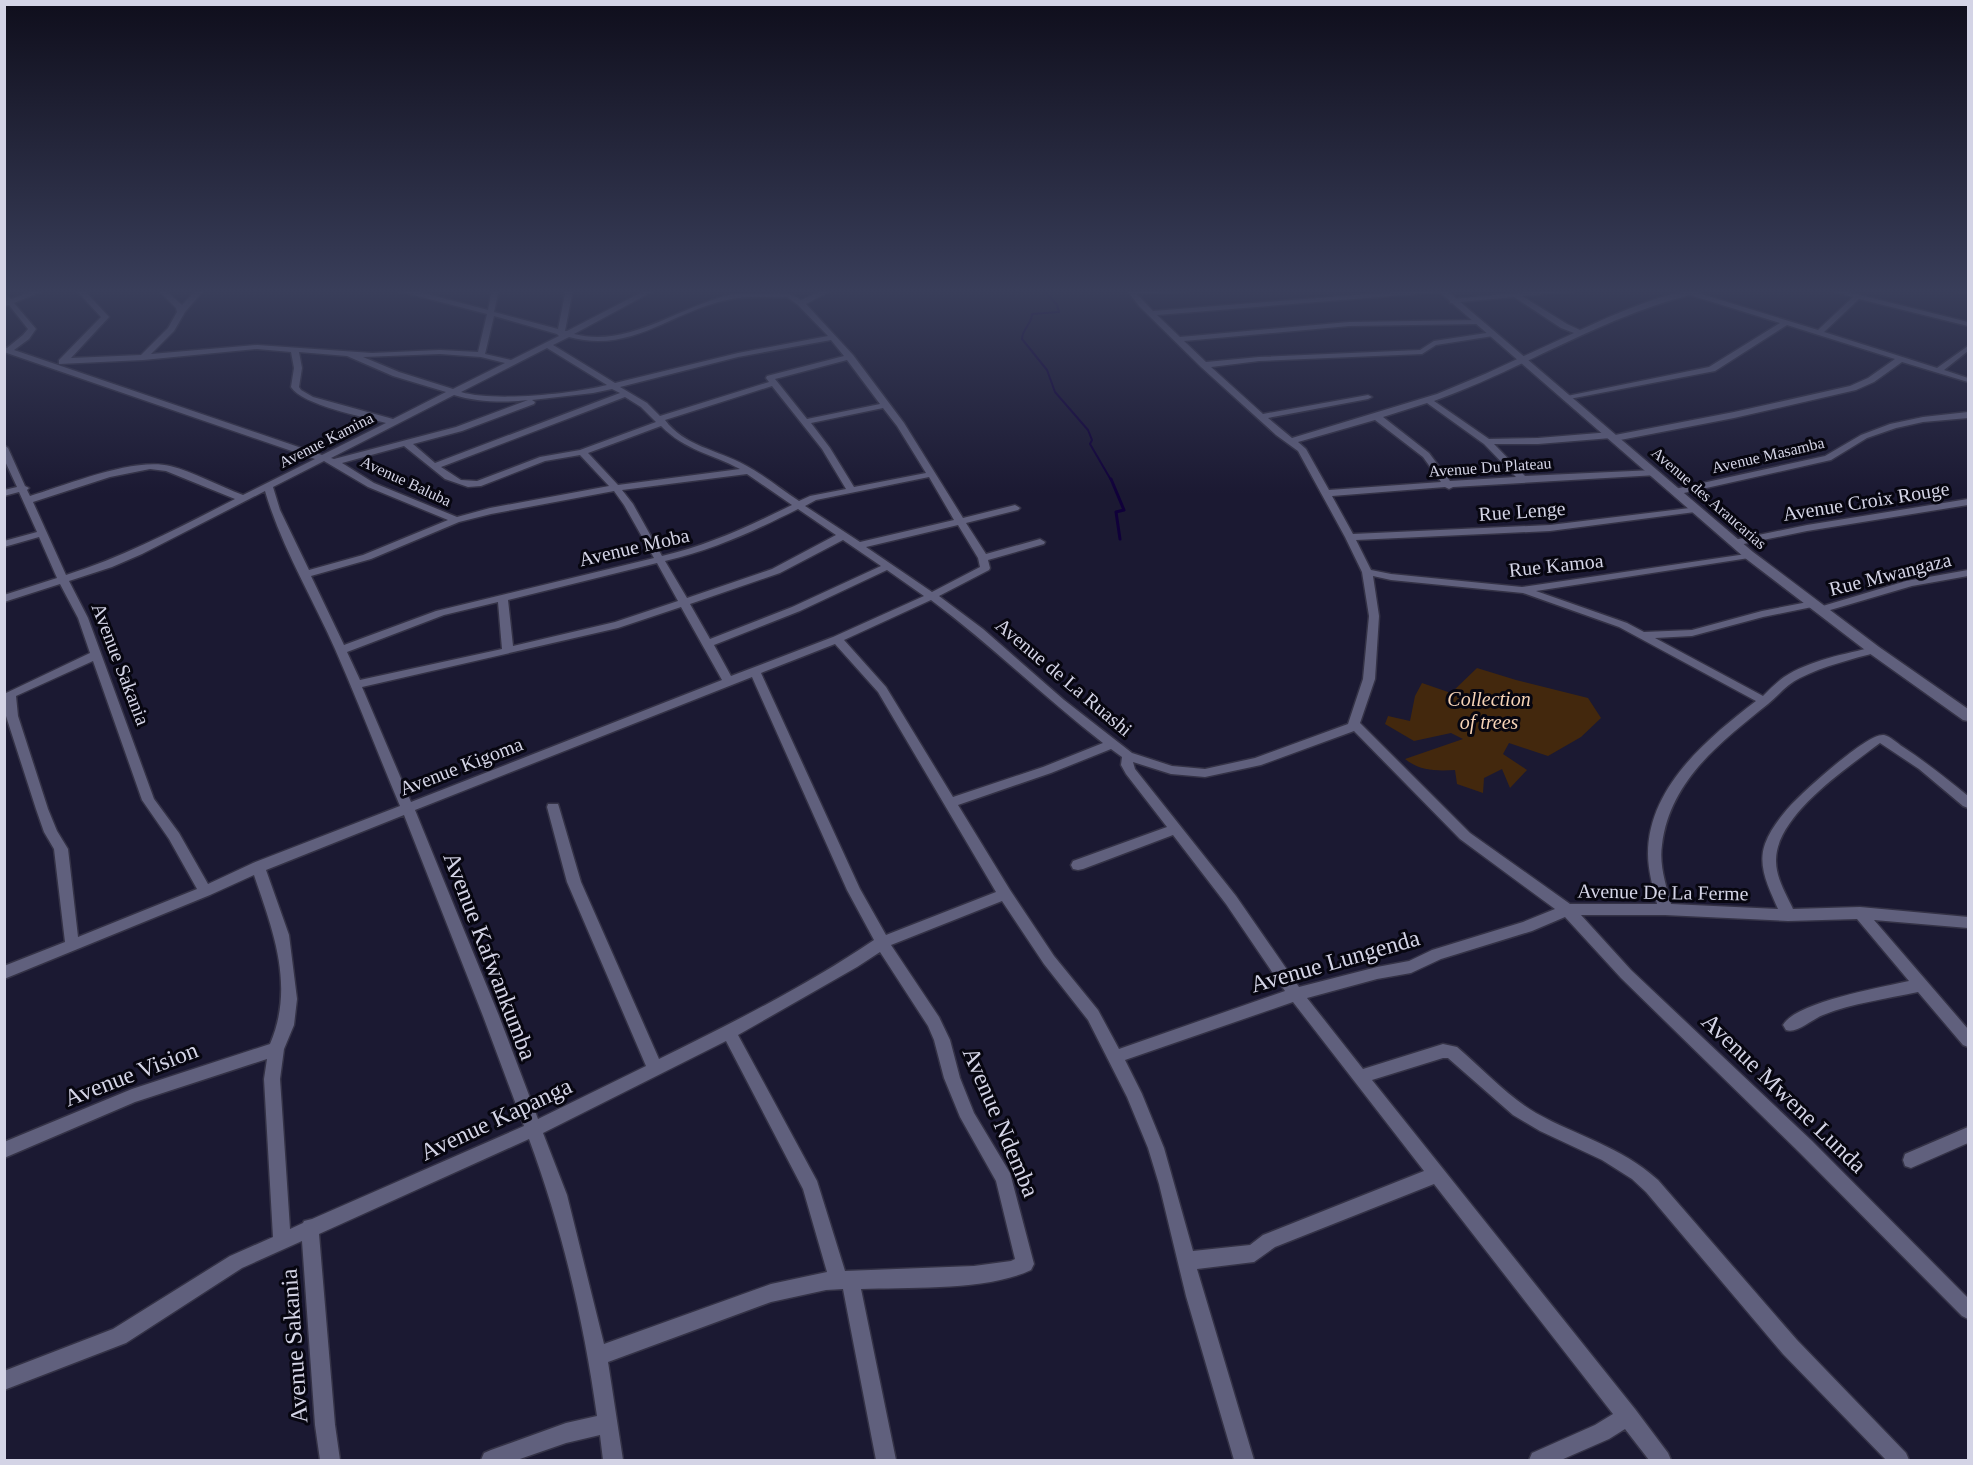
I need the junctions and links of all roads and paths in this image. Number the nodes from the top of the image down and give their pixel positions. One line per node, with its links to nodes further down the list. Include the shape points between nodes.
1 (39, 357): 21 (street, Avenue Baluba)
2 (66, 357): 21 (street)
3 (149, 357): 17 (street)
4 (297, 357): 38 (street, via 298,392 310,399)
5 (358, 357): 27 (street)
6 (491, 357): 20 (street)
7 (519, 357): 20 (street, Avenue Kamina)
8 (567, 357): 26 (street, Avenue de La Ruashi)
9 (731, 357): 26 (street)
10 (848, 357): 25 (street, via 772,376)
11 (849, 357): 33 (street)
12 (1197, 357): 22 (street)
13 (1297, 357): 22 (street)
14 (1525, 357): 19 (street)
15 (1730, 357): 31 (street, via 1712,369)
16 (1956, 357): 23 (street)
17 (143, 358): 21 (street)
18 (1902, 358): 23 (street); 40 (street, via 1853,388 1734,415)
19 (1522, 359): 31 (street, Avenue des Araucarias); 32 (street)
20 (510, 362): 27 (street, Avenue Kamina)
21 (61, 363): 46 (street, Avenue Baluba)
22 (1204, 365): 35 (street)
23 (1939, 370): 24 (street)
24 (1968, 380)
25 (774, 383): 37 (street); 39 (street)
26 (613, 386): 28 (street, Avenue de La Ruashi); 30 (street)
27 (452, 392): 30 (street, via 488,399); 38 (street, Avenue Kamina)
28 (626, 393): 37 (street, Avenue de La Ruashi); 48 (street)
29 (1368, 397): 35 (street)
30 (543, 398): 43 (street, via 459,429)
31 (1567, 398): 40 (street, Avenue des Araucarias)
32 (1428, 400): 36 (street); 42 (street)
33 (885, 405): 39 (street); 51 (street)
34 (1968, 415): 58 (street, Avenue Masamba, via 1899,426 1850,443 1828,458)
35 (1261, 417): 41 (street)
36 (1377, 417): 41 (street); 53 (street, via 1426,455)
37 (661, 421): 45 (street); 49 (street, Avenue de La Ruashi, via 692,446)
38 (393, 422): 46 (street, Avenue Kamina)
39 (805, 422): 57 (street)
40 (1613, 436): 42 (street); 50 (street, Avenue des Araucarias)
41 (1292, 441): 60 (street, via 1302,449)
42 (1487, 442): 52 (street)
43 (406, 443): 47 (street); 48 (street)
44 (4, 448): 55 (street, Avenue Sakania)
45 (582, 452): 48 (street, via 543,459 466,486); 56 (street)
46 (322, 458): 47 (street, Avenue Baluba); 54 (street, Avenue Kamina)
47 (334, 462): 68 (street, Avenue Baluba, via 371,485)
48 (436, 466)
49 (749, 471): 56 (street, Avenue Baluba); 64 (street, Avenue de La Ruashi)
50 (1654, 473): 52 (street, Avenue Du Plateau); 58 (street, Avenue des Araucarias)
51 (932, 474): 57 (street, Avenue Moba); 67 (street)
52 (1523, 479): 53 (street, Avenue Du Plateau)
53 (1449, 486): 60 (street, Avenue Du Plateau)
54 (268, 487): 61 (street, Avenue Kamina); 82 (street, Avenue Kafwankumba)
55 (24, 488): 59 (street); 62 (street, Avenue Sakania)
56 (616, 488): 68 (street, Avenue Baluba); 78 (street)
57 (851, 490): 64 (street, Avenue Moba)
58 (1675, 492): 66 (street, Avenue des Araucarias)
59 (4, 493)
60 (1328, 493): 71 (street)
61 (244, 499): 62 (street, via 168,468 150,466); 83 (street, Avenue Kamina, via 124,558)
62 (29, 500): 69 (street, Avenue Sakania)
63 (1968, 502): 73 (street, Avenue Croix Rouge)
64 (799, 505): 70 (street, Avenue de La Ruashi); 78 (street, Avenue Moba, via 720,544)
65 (1015, 508): 67 (street)
66 (1695, 509): 71 (street, Rue Lenge, via 1550,528); 73 (street, Avenue des Araucarias)
67 (960, 519): 75 (street); 77 (street)
68 (456, 520): 82 (street, Avenue Baluba, via 378,553)
69 (43, 533): 74 (street); 83 (street, Avenue Sakania)
70 (842, 536): 75 (street, Avenue de La Ruashi); 88 (street, via 776,571)
71 (1350, 537): 80 (street)
72 (1040, 542): 77 (street)
73 (1734, 543): 76 (street, Avenue des Araucarias)
74 (4, 544)
75 (856, 546): 79 (street, Avenue de La Ruashi)
76 (1749, 555): 84 (street, Rue Kamoa); 89 (street, Avenue des Araucarias)
77 (983, 558): 85 (street, Avenue Kigoma, via 984,569)
78 (660, 560): 86 (street, Avenue Moba); 88 (street)
79 (886, 567): 85 (street, Avenue de La Ruashi); 92 (street, via 796,609)
80 (1367, 572): 84 (street, Rue Kamoa); 102 (street, via 1374,616 1369,679)
81 (1968, 573): 89 (street, Rue Mwangaza)
82 (304, 575): 93 (street, Avenue Kafwankumba)
83 (63, 580): 87 (street, Avenue Kamina); 96 (street, Avenue Sakania, via 83,618)
84 (1522, 590): 90 (street, via 1600,615)
85 (932, 596): 91 (street, Avenue Kigoma); 103 (street, Avenue de La Ruashi)
86 (503, 598): 93 (street, Avenue Moba, via 440,613); 95 (street)
87 (4, 599)
88 (682, 602): 92 (street); 95 (street, via 618,625)
89 (1816, 607): 90 (street, Rue Mwangaza, via 1762,614 1692,633); 94 (street, Avenue des Araucarias)
90 (1644, 635): 100 (street)
91 (837, 639): 97 (street, Avenue Kigoma); 105 (street, via 882,690)
92 (706, 644): 98 (street)
93 (341, 650): 99 (street, Avenue Kafwankumba)
94 (1874, 650): 100 (street, via 1821,664 1794,676); 101 (street, Avenue des Araucarias)
95 (508, 651): 99 (street)
96 (96, 655): 112 (street, Avenue Sakania, via 148,800); 120 (street, via 10,694 12,716 42,809 61,849)
97 (755, 672): 98 (street, Avenue Kigoma); 119 (street, Avenue Ndemba, via 854,890)
98 (729, 682): 107 (street, Avenue Kigoma)
99 (356, 684): 107 (street, Avenue Kafwankumba)
100 (1764, 701): 114 (street, via 1697,758 1663,814 1655,864)
101 (1968, 714)
102 (1355, 725): 104 (street, Avenue de La Ruashi, via 1257,762 1205,773 1171,770); 115 (street, Avenue De La Ferme, via 1465,836)
103 (1111, 744): 104 (street, Avenue de La Ruashi); 105 (street)
104 (1128, 756): 109 (street, via 1130,771)
105 (950, 803): 113 (street)
106 (1968, 803): 117 (street, via 1923,766 1883,739 1877,739 1805,798 1784,822 1769,850 1771,871)
107 (407, 807): 111 (street, Avenue Kigoma); 131 (street, Avenue Kafwankumba)
108 (553, 807): 129 (street, via 574,882)
109 (1176, 829): 110 (street); 123 (street)
110 (1078, 865)
111 (258, 867): 112 (street, Avenue Kigoma); 127 (street, via 282,935 290,999 286,1025)
112 (205, 891): 120 (street, Avenue Kigoma)
113 (1005, 894): 119 (street, Avenue Kapanga); 128 (street, via 1049,960 1093,1015)
114 (1665, 909): 115 (street, Avenue De La Ferme); 117 (street, Avenue De La Ferme)
115 (1567, 910): 123 (street, Avenue Lungenda, via 1527,927 1437,954 1411,967); 140 (street, Avenue Mwene Lunda, via 1626,974)
116 (1860, 913): 117 (street, Avenue De La Ferme); 118 (street, Avenue De La Ferme); 122 (street)
117 (1788, 915)
118 (1968, 922)
119 (883, 942): 125 (street, Avenue Kapanga); 139 (street, Avenue Ndemba, via 934,1022 968,1117 1004,1179 1025,1261 1023,1267 1012,1270 936,1278)
120 (72, 945): 121 (street, Avenue Kigoma)
121 (4, 973)
122 (1921, 985): 124 (street, via 1827,1008); 126 (street)
123 (1297, 996): 128 (street, Avenue Lungenda); 130 (street)
124 (1791, 1025)
125 (729, 1032): 129 (street, Avenue Kapanga); 139 (street, via 811,1187)
126 (1968, 1040)
127 (276, 1049): 133 (street, Avenue Vision, via 132,1096); 137 (street, via 272,1078)
128 (1115, 1058): 138 (street, via 1156,1148)
129 (655, 1069): 131 (street, Avenue Kapanga)
130 (1360, 1077): 135 (street); 152 (street, via 1443,1051 1452,1052 1526,1115 1633,1168 1790,1347)
131 (532, 1130): 136 (street, Avenue Kapanga); 141 (street, Avenue Kafwankumba, via 558,1195)
132 (1968, 1135): 134 (street)
133 (4, 1149)
134 (1911, 1160)
135 (1438, 1174): 138 (street, via 1269,1241 1254,1253); 143 (street)
136 (310, 1227): 137 (street, Avenue Kapanga); 145 (street, Avenue Sakania)
137 (282, 1240): 142 (street, Avenue Kapanga, via 236,1262 119,1336)
138 (1186, 1261): 149 (street)
139 (844, 1281): 141 (street, Avenue Ndemba, via 771,1293); 148 (street)
140 (1968, 1310)
141 (598, 1356): 144 (street, Avenue Kafwankumba)
142 (4, 1381)
143 (1628, 1416): 150 (street); 151 (street)
144 (607, 1424): 146 (street, via 566,1432); 147 (street, Avenue Kafwankumba)
145 (330, 1461)
146 (491, 1461)
147 (613, 1461)
148 (886, 1461)
149 (1244, 1461)
150 (1539, 1461)
151 (1661, 1461)
152 (1899, 1461)

